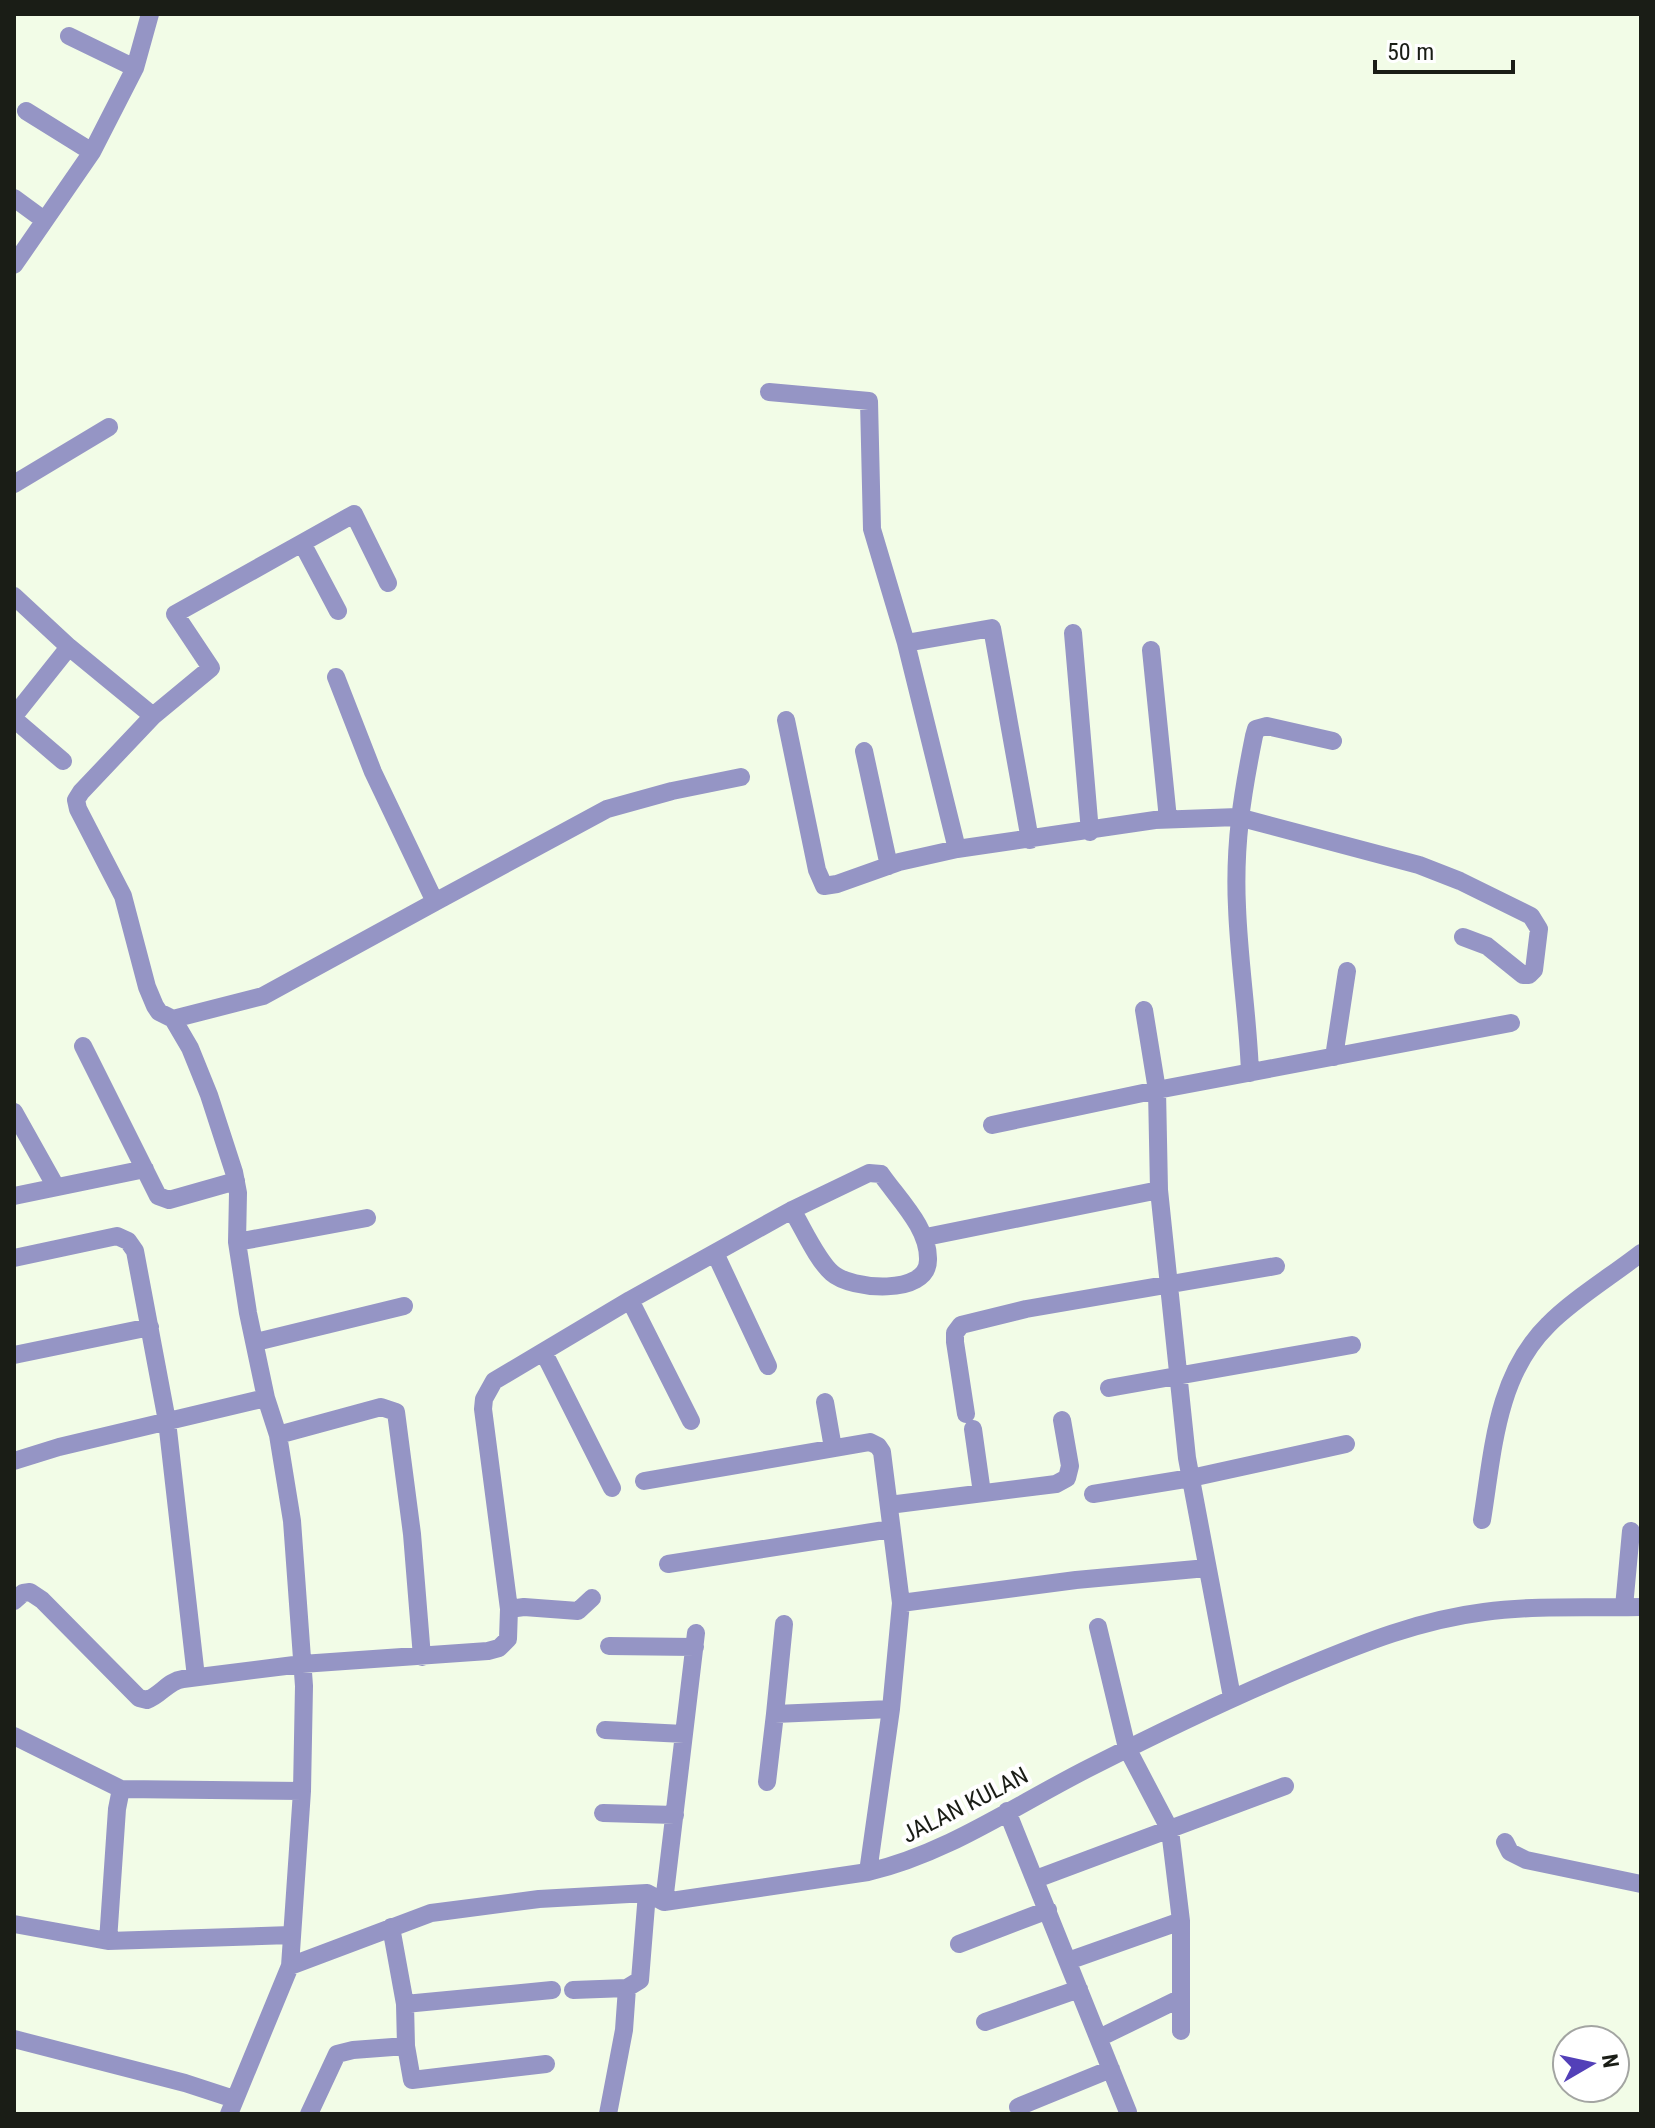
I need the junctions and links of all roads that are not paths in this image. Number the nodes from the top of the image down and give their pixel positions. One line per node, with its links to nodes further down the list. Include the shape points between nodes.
1 (150, 14): 3 (street)
2 (69, 36): 3 (street)
3 (135, 68): 5 (street)
4 (26, 111): 5 (street)
5 (92, 152): 7 (street)
6 (14, 198): 7 (street)
7 (44, 220): 8 (street)
8 (14, 265)
9 (769, 392): 17 (street, via 869,401 872,529)
10 (109, 427): 11 (street)
11 (14, 484)
12 (302, 543): 13 (street, via 354,514); 15 (street); 21 (street, via 175,614 211,668)
13 (388, 583)
14 (14, 596): 18 (street)
15 (338, 611)
16 (1073, 633): 30 (street)
17 (906, 643): 31 (street, via 992,628); 32 (street)
18 (69, 647): 21 (street); 22 (street)
19 (1151, 650): 29 (street)
20 (336, 677): 34 (street, via 373,772)
21 (146, 710): 38 (street, via 76,800 123,896 155,1006)
22 (14, 717): 26 (street)
23 (786, 720): 33 (street, via 820,882 837,884)
24 (1333, 741): 28 (street, via 1267,726 1256,729)
25 (864, 751): 33 (street)
26 (63, 761)
27 (741, 777): 34 (street, via 607,809)
28 (1238, 817): 29 (street); 35 (street, via 1419,865 1531,916 1539,929 1534,970 1523,975 1487,946); 42 (street, via 1237,905)
29 (1168, 819): 30 (street)
30 (1090, 832): 31 (street)
31 (1030, 840): 32 (street)
32 (957, 849): 33 (street)
33 (889, 866)
34 (435, 902): 38 (street, via 263,996)
35 (1463, 937)
36 (1347, 971): 41 (street)
37 (1144, 1010): 43 (street)
38 (173, 1019): 47 (street, via 209,1095)
39 (1511, 1023): 41 (street)
40 (83, 1046): 46 (street)
41 (1334, 1057): 42 (street)
42 (1250, 1073): 43 (street)
43 (1157, 1090): 45 (street); 49 (street)
44 (14, 1112): 48 (street)
45 (992, 1125)
46 (145, 1169): 47 (street, via 162,1199 169,1200); 48 (street)
47 (236, 1181): 54 (street)
48 (56, 1187): 50 (street)
49 (1159, 1190): 53 (street); 59 (street)
50 (14, 1196)
51 (792, 1210): 53 (street, via 874,1172 881,1174); 53 (street, via 828,1270 853,1283 897,1286 919,1278 929,1263); 55 (street)
52 (367, 1218): 54 (street)
53 (926, 1237)
54 (237, 1242): 63 (street)
55 (715, 1253): 60 (street); 67 (street)
56 (1641, 1253): 85 (street, via 1549,1323 1518,1365 1498,1415)
57 (14, 1258): 62 (street, via 123,1237 135,1251)
58 (1276, 1266): 59 (street)
59 (1168, 1284): 68 (street); 82 (street, via 961,1325 955,1342)
60 (630, 1300): 65 (street); 74 (street)
61 (404, 1306): 63 (street)
62 (150, 1327): 66 (street); 73 (street)
63 (256, 1342): 70 (street)
64 (1352, 1345): 68 (street)
65 (544, 1353): 81 (street); 94 (street, via 494,1381 484,1399)
66 (14, 1355)
67 (768, 1366)
68 (1180, 1376): 69 (street); 79 (street)
69 (1109, 1388)
70 (266, 1398): 73 (street); 75 (street)
71 (825, 1402): 77 (street)
72 (1062, 1420): 82 (street, via 1070,1466 1067,1478)
73 (167, 1421): 78 (street); 100 (street)
74 (691, 1421)
75 (278, 1435): 98 (street, via 381,1407 396,1412); 99 (street, via 292,1521)
76 (1346, 1444): 79 (street)
77 (833, 1448): 80 (street); 84 (street, via 870,1442 878,1446)
78 (14, 1461)
79 (1191, 1478): 83 (street); 89 (street)
80 (644, 1481)
81 (612, 1488)
82 (982, 1493): 84 (street)
83 (1093, 1494)
84 (889, 1505): 86 (street)
85 (1482, 1520)
86 (891, 1529): 88 (street); 92 (street)
87 (1631, 1531): 93 (street)
88 (668, 1564)
89 (1207, 1568): 92 (street); 101 (street)
90 (592, 1598): 94 (street, via 578,1611)
91 (14, 1601): 100 (street, via 30,1592 42,1600 143,1700 172,1682)
92 (901, 1603): 102 (street)
93 (1633, 1607): 101 (street, JALAN KULAN, via 1530,1608 1438,1620 1366,1641)
94 (509, 1609): 98 (street, via 508,1639 499,1648)
95 (784, 1624): 103 (street)
96 (1098, 1627): 107 (street)
97 (609, 1646): 105 (street, via 696,1640)
98 (422, 1657): 99 (street)
99 (302, 1664): 100 (street); 111 (street)
100 (196, 1677)
101 (1232, 1697): 107 (street, JALAN KULAN)
102 (891, 1709): 103 (street); 117 (street)
103 (775, 1714): 108 (street)
104 (605, 1730): 105 (street)
105 (684, 1734): 114 (street)
106 (14, 1736): 110 (street)
107 (1127, 1748): 112 (street, JALAN KULAN); 115 (street)
108 (767, 1782)
109 (1285, 1786): 115 (street)
110 (121, 1789): 111 (street); 126 (street)
111 (302, 1791): 125 (street)
112 (1007, 1811): 117 (street, JALAN KULAN, via 931,1853); 118 (street)
113 (603, 1813): 114 (street)
114 (675, 1815): 120 (street)
115 (1170, 1830): 118 (street); 122 (street)
116 (1505, 1842): 119 (street, via 1510,1852 1526,1860)
117 (868, 1872): 120 (street, JALAN KULAN)
118 (1036, 1879): 121 (street)
119 (1641, 1884)
120 (656, 1898): 124 (street, JALAN KULAN, via 478,1905); 130 (street, via 640,1980)
121 (1048, 1910): 127 (street); 128 (street)
122 (1181, 1921): 128 (street); 134 (street)
123 (14, 1924): 126 (street)
124 (391, 1927): 129 (street, JALAN KULAN); 135 (street)
125 (291, 1935): 126 (street); 129 (street)
126 (108, 1941)
127 (959, 1944)
128 (1068, 1961): 131 (street)
129 (290, 1966): 143 (street)
130 (627, 1988): 133 (street); 147 (street)
131 (1079, 1989): 136 (street); 138 (street)
132 (552, 1990): 135 (street)
133 (573, 1990)
134 (1181, 1998): 137 (street); 138 (street)
135 (405, 2004): 140 (street)
136 (985, 2022)
137 (1181, 2031)
138 (1099, 2038): 142 (street)
139 (14, 2039): 143 (street, via 185,2083)
140 (406, 2046): 141 (street, via 412,2080); 146 (street, via 337,2054)
141 (546, 2064)
142 (1111, 2069): 144 (street); 145 (street)
143 (232, 2107)
144 (1018, 2107)
145 (1128, 2112)
146 (309, 2114)
147 (608, 2114)

